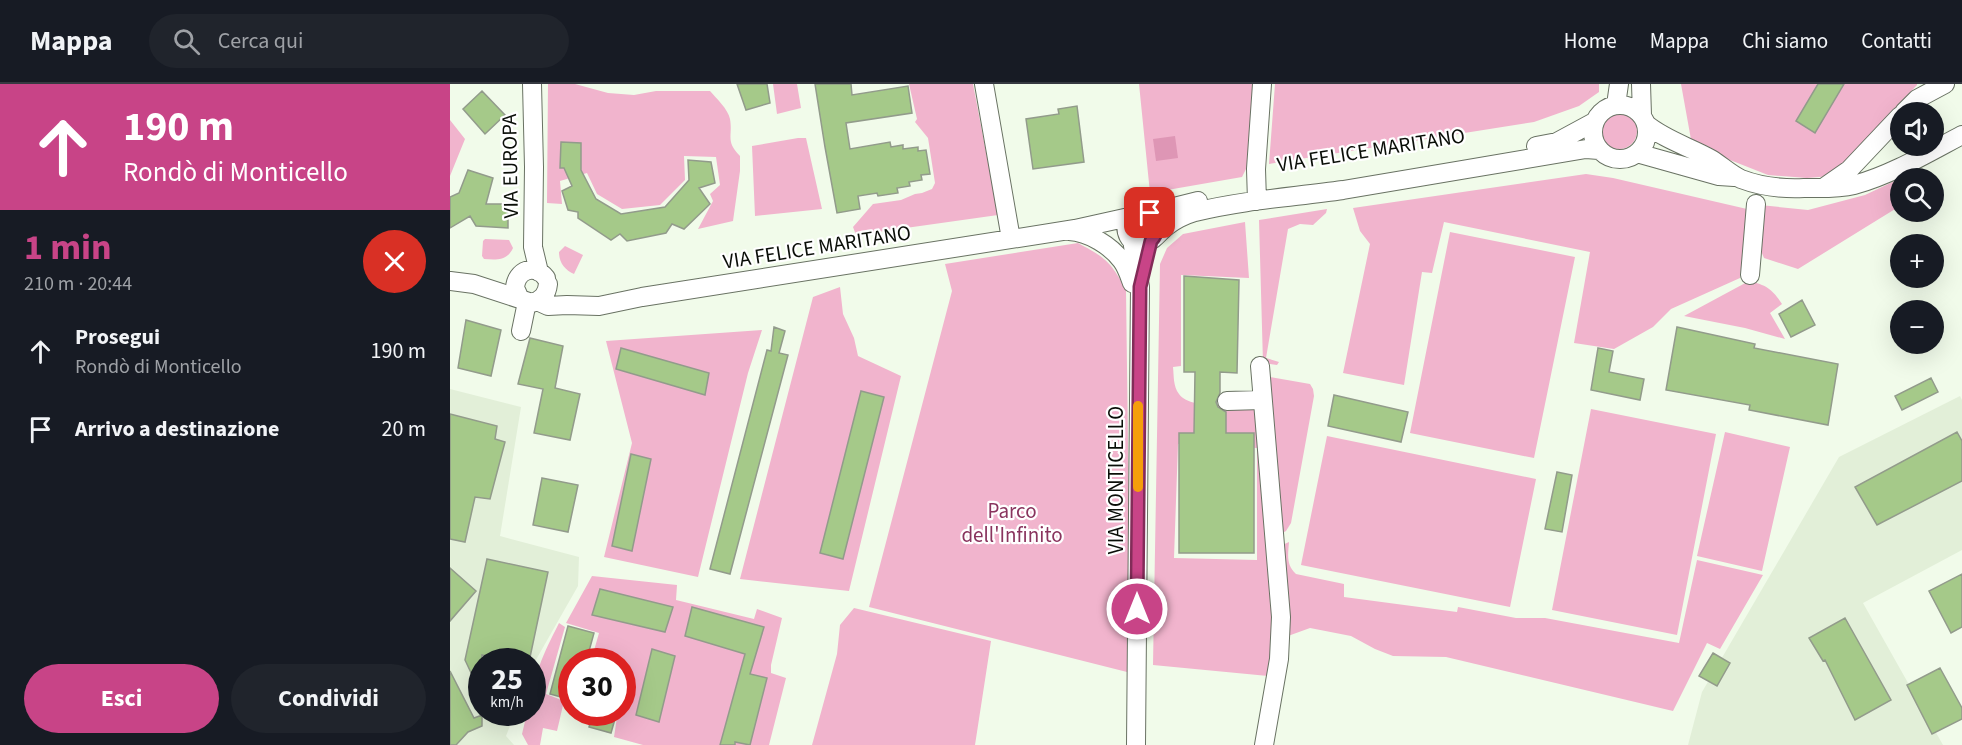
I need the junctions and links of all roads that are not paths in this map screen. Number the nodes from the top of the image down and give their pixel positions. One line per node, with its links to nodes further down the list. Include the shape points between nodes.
1 (532, 84): 26 (street, VIA EUROPA)
2 (984, 84): 23 (street)
3 (1262, 84): 17 (street)
4 (1619, 84): 8 (street)
5 (1641, 84): 9 (street)
6 (1946, 84): 7 (street)
7 (1914, 102)
8 (1616, 105): 9 (street, via 1628,105); 10 (street, via 1602,111)
9 (1644, 120): 14 (street, via 1648,135); 15 (street, via 1659,133)
10 (1594, 122): 13 (street, via 1592,131); 17 (street, VIA FELICE MARITANO, via 1548,144)
11 (1890, 127): 16 (street, via 1849,170)
12 (1962, 135): 16 (street, via 1872,178)
13 (1599, 150): 14 (street, via 1617,159); 17 (street, VIA FELICE MARITANO, via 1586,149 1382,184)
14 (1637, 153): 15 (street, via 1719,176)
15 (1738, 177): 16 (street, via 1780,189)
16 (1824, 188)
17 (1256, 196): 19 (street, VIA FELICE MARITANO); 22 (street, VIA FELICE MARITANO, via 1185,215)
18 (1756, 204): 24 (street)
19 (1150, 213): 21 (street, via 1139,211); 22 (street, via 1158,227)
20 (1070, 230): 21 (street, VIA FELICE MARITANO); 23 (street, VIA FELICE MARITANO); 28 (street, via 1104,244 1122,261 1134,287)
21 (1129, 231): 22 (street, via 1138,243); 27 (street, VIA MONTICELLO)
22 (1154, 238): 27 (street, VIA MONTICELLO)
23 (1011, 239): 26 (street, VIA FELICE MARITANO, via 599,306 548,306)
24 (1750, 274)
25 (450, 281): 26 (street, VIA FELICE MARITANO)
26 (530, 287): 29 (street, VIA EUROPA)
27 (1140, 287): 28 (street, VIA MONTICELLO)
28 (1139, 330): 33 (street, VIA MONTICELLO)
29 (521, 331)
30 (1260, 366): 31 (street)
31 (1262, 400): 32 (street); 34 (street, via 1281,617 1279,659)
32 (1227, 401)
33 (1136, 745)
34 (1264, 745)

